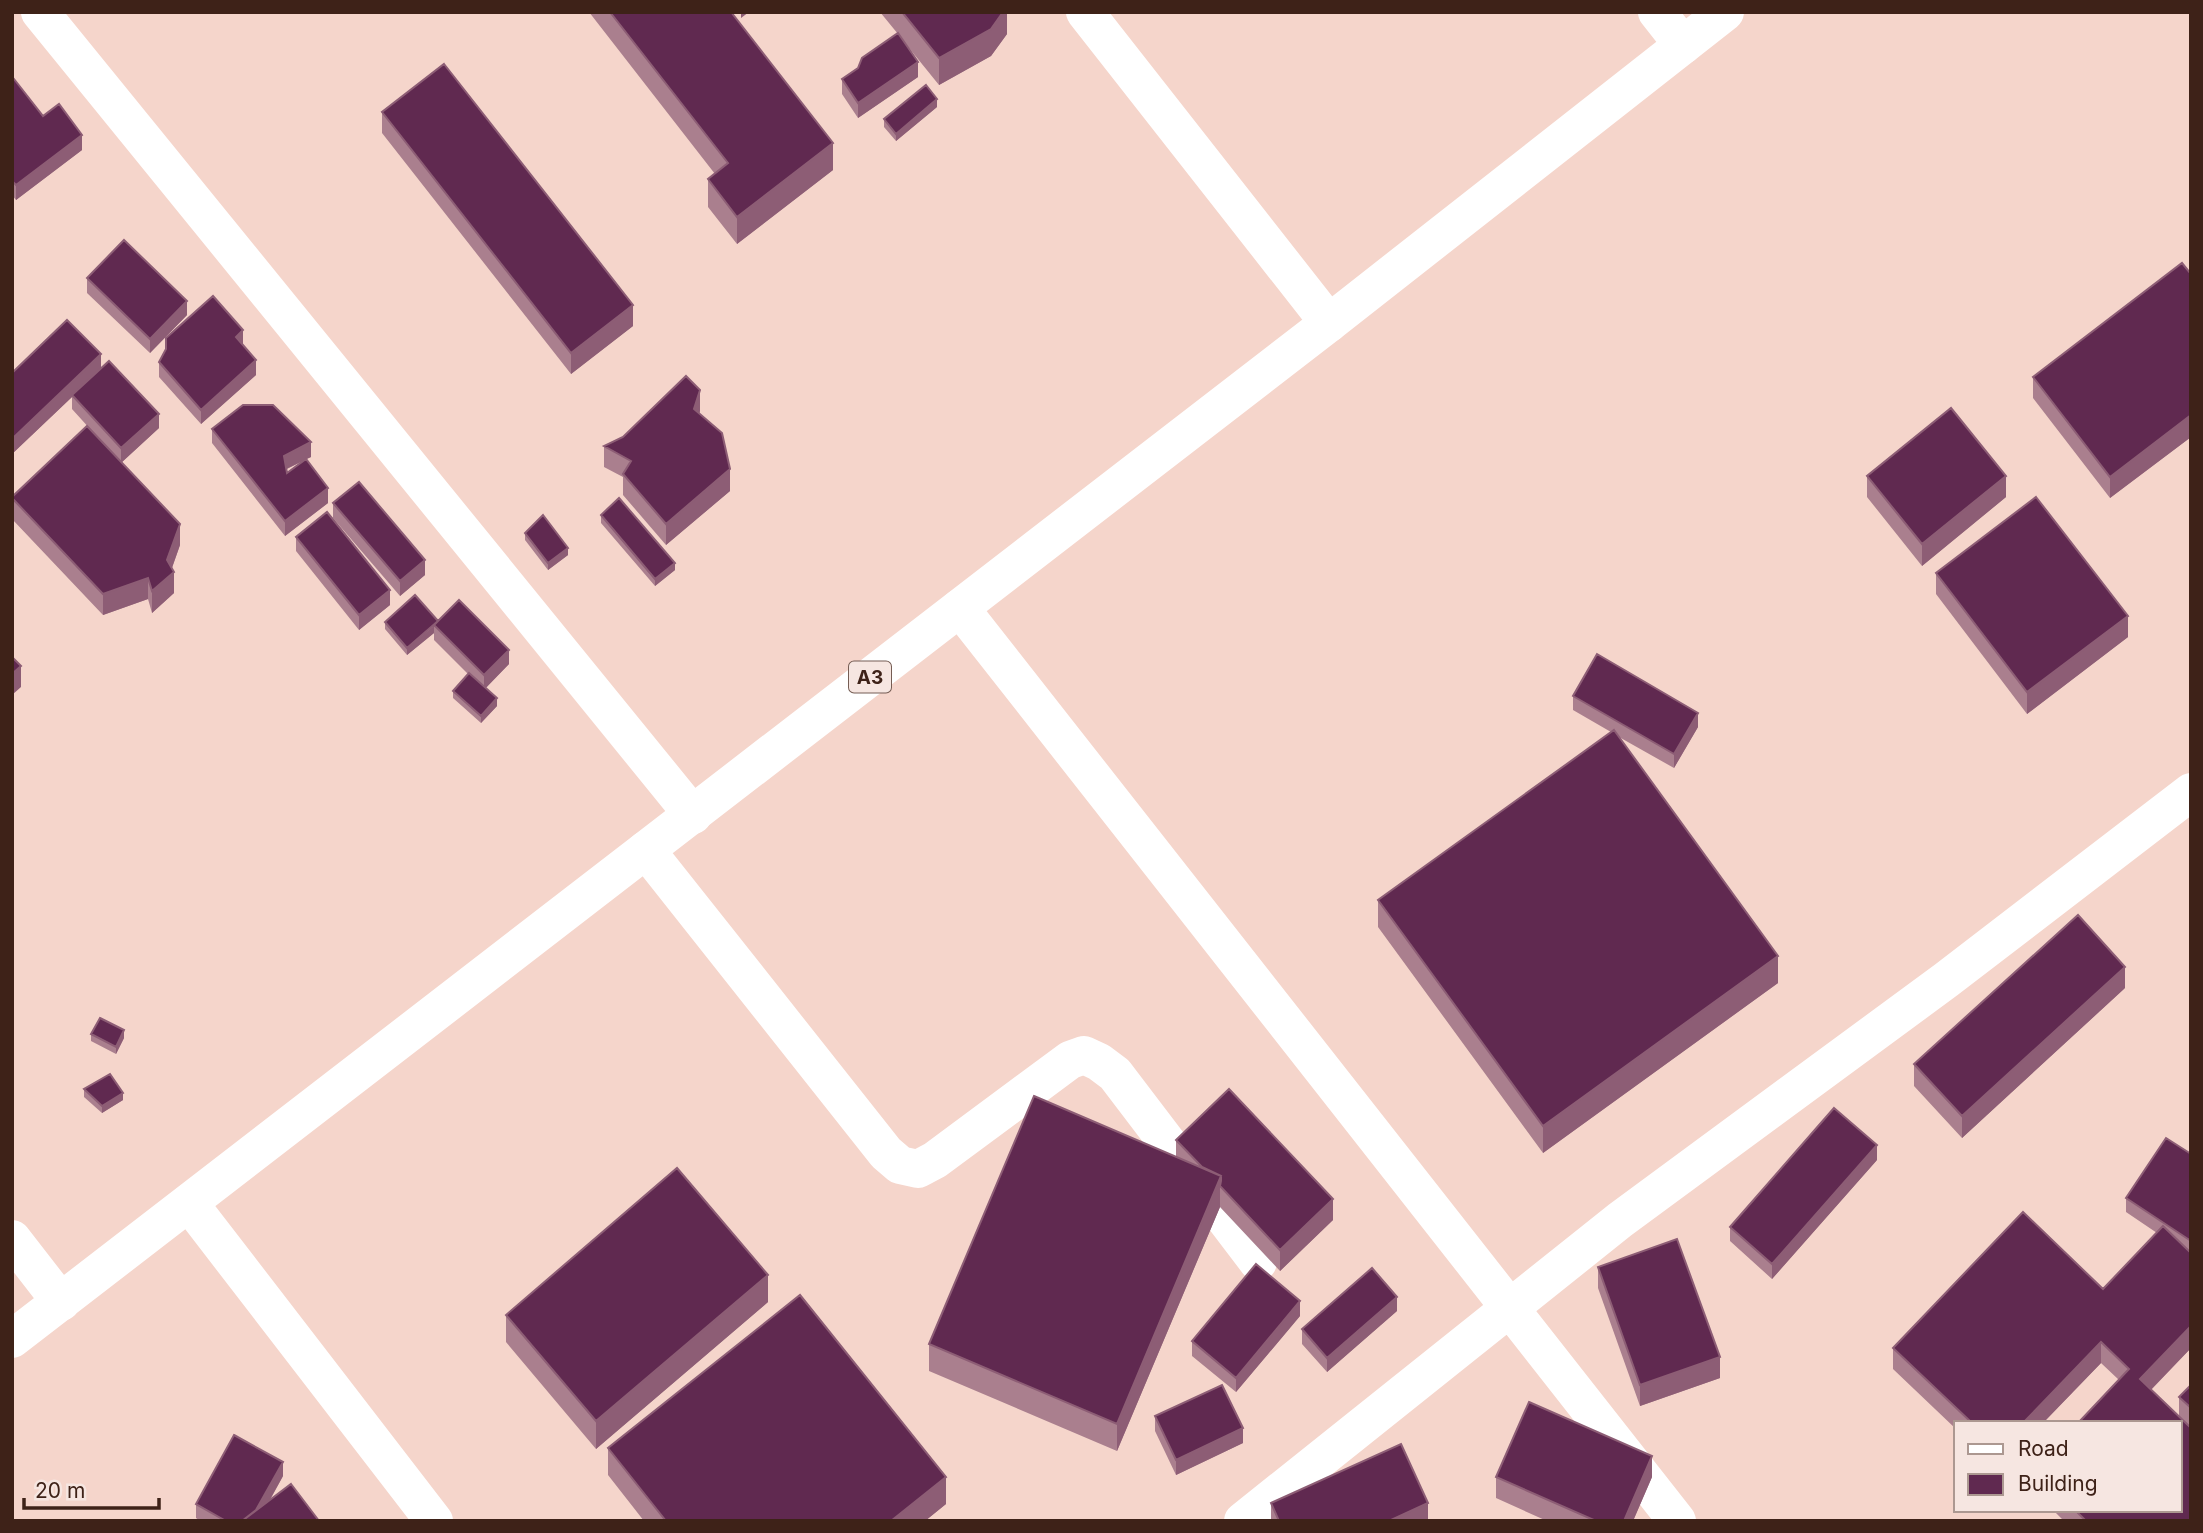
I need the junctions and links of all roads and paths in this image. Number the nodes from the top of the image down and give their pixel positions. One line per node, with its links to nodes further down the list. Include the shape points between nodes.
1 (40, 12): 9 (main road)
2 (1085, 12): 6 (main road)
3 (1657, 12): 5 (main road)
4 (1725, 12): 5 (main road, A3)
5 (1682, 45): 6 (main road, A3)
6 (1329, 323): 7 (main road, A3)
7 (960, 608): 9 (main road, A3); 15 (main road)
8 (2191, 792): 15 (main road)
9 (693, 815): 10 (main road, A3)
10 (646, 850): 11 (main road, A3); 13 (main road, via 900,1165 918,1170 935,1160 1070,1060 1084,1055 1115,1074)
11 (189, 1203): 14 (main road, A3); 17 (main road)
12 (12, 1238): 14 (main road)
13 (1258, 1262)
14 (61, 1302): 16 (main road, A3)
15 (1510, 1307): 18 (main road); 19 (main road)
16 (12, 1339)
17 (435, 1521)
18 (1243, 1521)
19 (1676, 1521)

